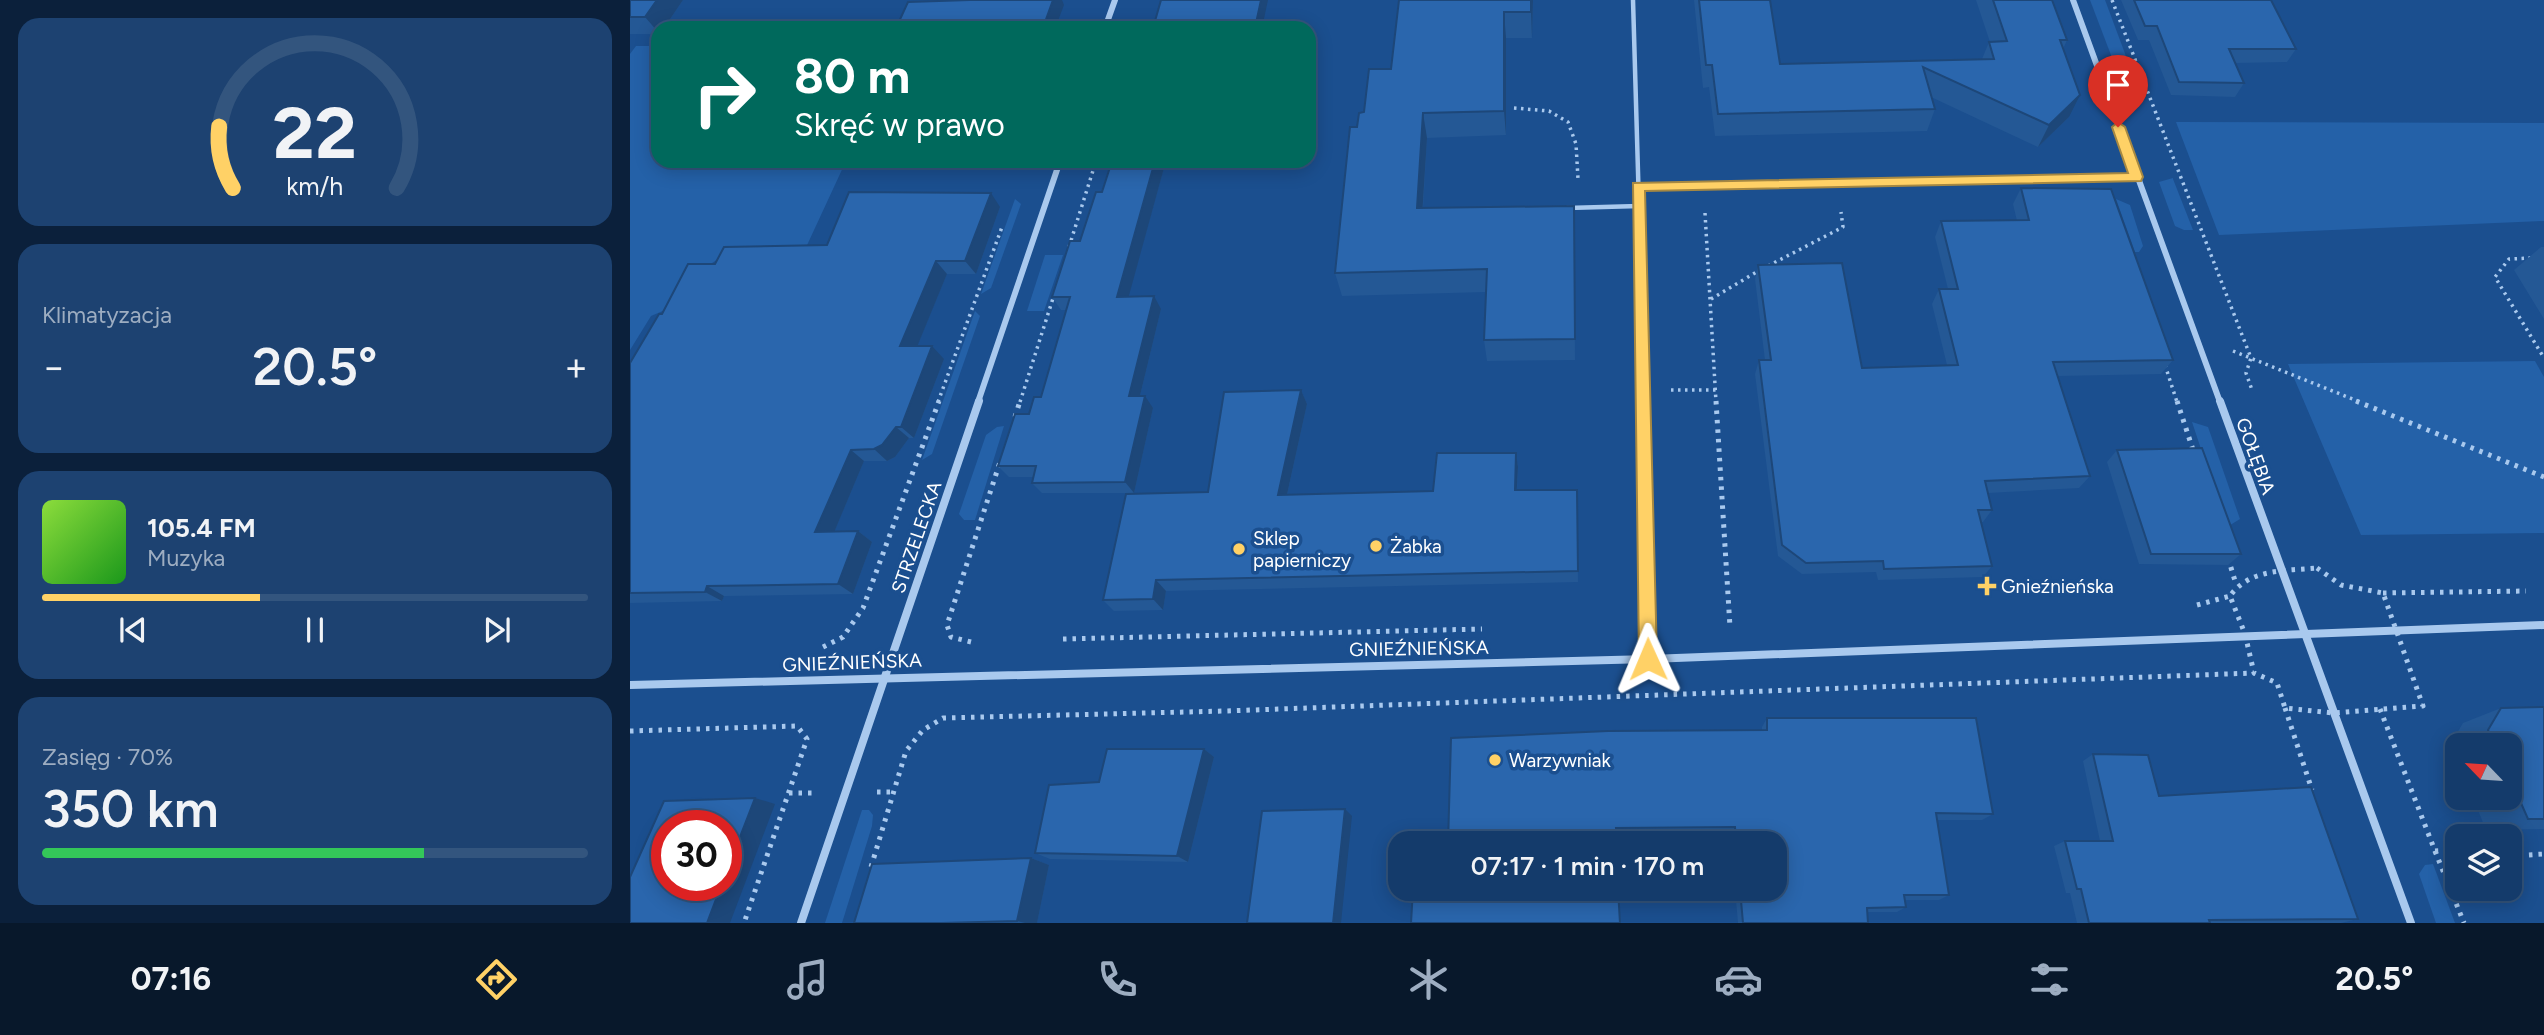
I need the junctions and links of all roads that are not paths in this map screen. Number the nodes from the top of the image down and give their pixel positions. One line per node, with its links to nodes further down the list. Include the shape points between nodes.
1 (1115, 0): 4 (street)
2 (1633, 0): 7 (lane)
3 (2073, 0): 6 (street, GOŁĘBIA)
4 (1108, 21)
5 (1058, 168): 13 (street, STRZELECKA)
6 (2136, 177): 7 (lane); 11 (street, GOŁĘBIA)
7 (1638, 186): 8 (lane)
8 (1639, 205): 9 (lane); 12 (street)
9 (1564, 208)
10 (2544, 625): 11 (street, GNIEŹNIEŃSKA)
11 (2304, 633): 12 (street, GNIEŹNIEŃSKA); 16 (street, GOŁĘBIA)
12 (1648, 659): 13 (street, GNIEŹNIEŃSKA)
13 (886, 677): 14 (street, GNIEŹNIEŃSKA); 15 (street, STRZELECKA)
14 (630, 685)
15 (801, 923)
16 (2411, 923)

